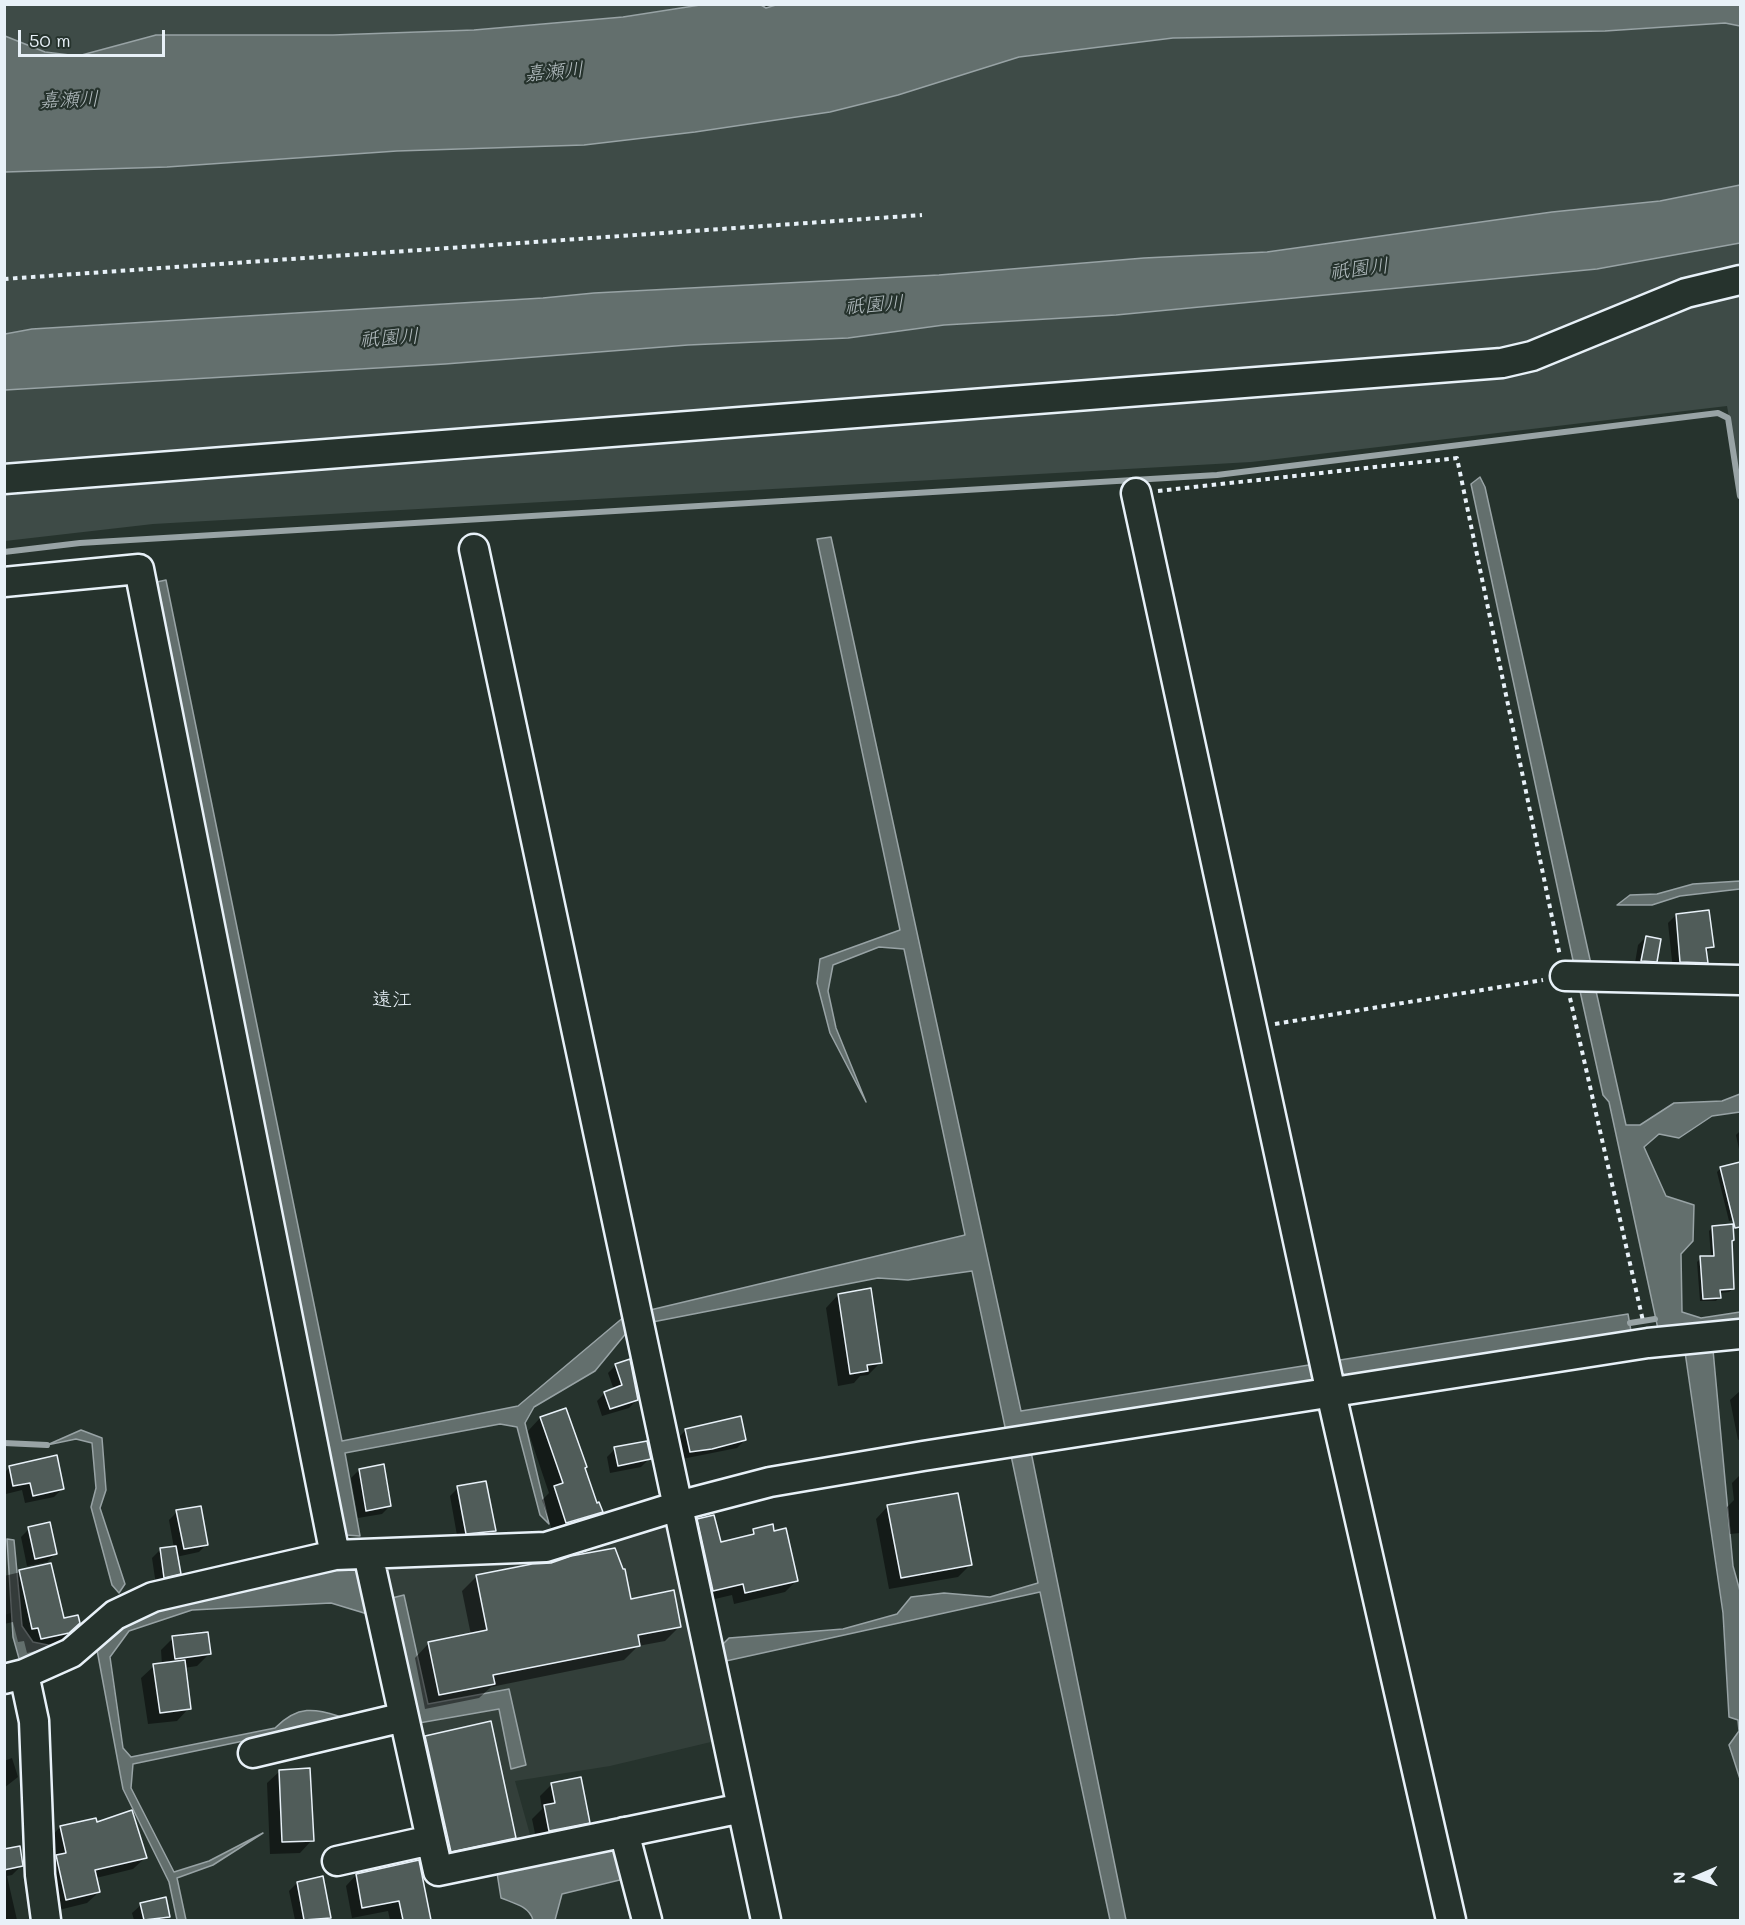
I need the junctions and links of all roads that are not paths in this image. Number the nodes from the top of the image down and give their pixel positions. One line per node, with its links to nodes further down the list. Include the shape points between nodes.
1 (1740, 280): 2 (street, via 1686,293 1532,356 1502,363)
2 (4, 479)
3 (1136, 494): 9 (street)
4 (474, 549): 10 (street)
5 (4, 582): 12 (street, via 139,569)
6 (1578, 977): 7 (street)
7 (1740, 980)
8 (1740, 1334): 9 (street)
9 (1328, 1378): 10 (street, via 1034,1440 770,1482); 23 (street)
10 (678, 1506): 11 (street, via 546,1547); 16 (street)
11 (368, 1554): 12 (street); 14 (street)
12 (335, 1556): 13 (street, via 153,1597 115,1616 71,1653)
13 (14, 1676): 20 (street, via 34,1721 40,1875)
14 (404, 1717): 15 (street); 18 (street)
15 (253, 1752)
16 (742, 1808): 17 (street); 22 (street)
17 (624, 1832): 18 (street, via 438,1871); 21 (street)
18 (431, 1840): 19 (street)
19 (337, 1861)
20 (46, 1920)
21 (647, 1920)
22 (766, 1920)
23 (1451, 1920)

